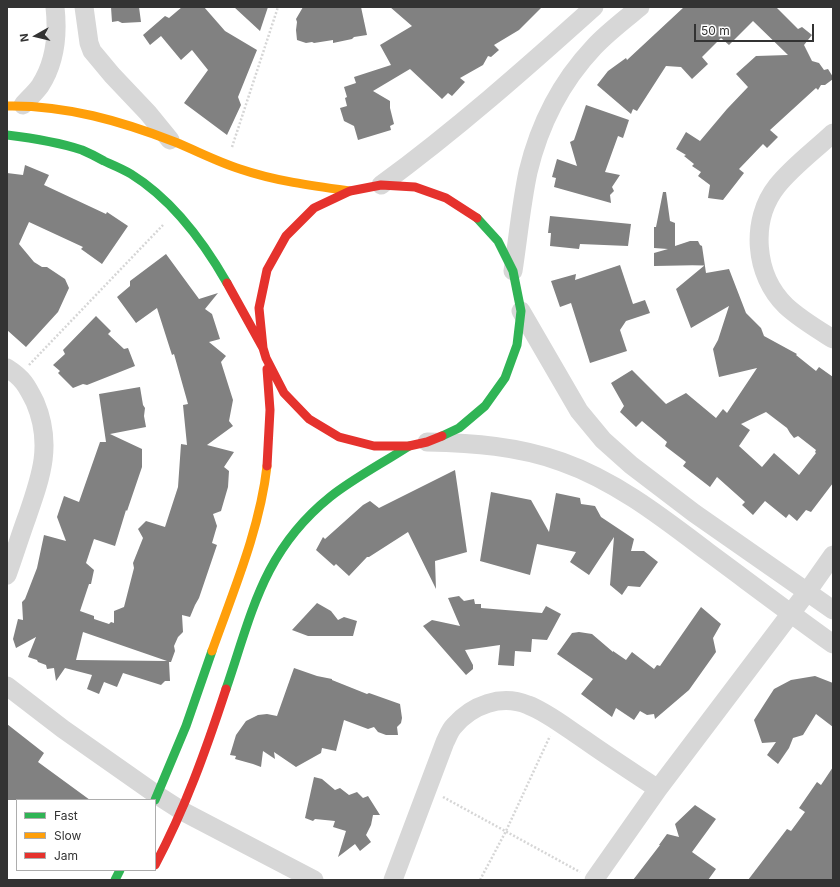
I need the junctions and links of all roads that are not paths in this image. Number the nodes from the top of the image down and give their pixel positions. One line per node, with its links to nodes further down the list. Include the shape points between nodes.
1 (55, 7): 5 (street, via 55,46 49,68 40,86)
2 (84, 7): 8 (street, via 92,51)
3 (594, 7): 9 (street, via 459,125)
4 (640, 7): 11 (street, via 594,46 559,93 546,118 528,173)
5 (15, 105): 8 (street, via 72,111 117,122)
6 (833, 133): 13 (street, via 777,186 767,202 759,238 765,275 774,291 786,305)
7 (7, 135): 14 (street, via 82,150 131,174 154,192 191,229 219,270)
8 (170, 140): 10 (street, via 226,165 287,182)
9 (381, 185): 10 (street); 11 (street, via 415,187 446,198 469,212 498,241)
10 (350, 191): 14 (street, via 314,208 286,236 267,270 259,308)
11 (513, 271): 12 (street)
12 (521, 311): 17 (street, via 517,345 506,378 486,406 459,428); 20 (street, via 579,411 603,440 694,513)
13 (833, 339)
14 (263, 348): 15 (street)
15 (266, 358): 17 (street, via 284,393 309,419 339,437 374,446); 26 (street, via 270,432 260,506 186,726)
16 (13, 372): 19 (street, via 30,392 38,411 43,430 44,451 37,490)
17 (418, 444): 22 (street, via 496,446 529,452 593,475 623,491 682,532); 27 (street, via 337,491 289,538 271,566 257,597 200,766)
18 (833, 555): 20 (street)
19 (7, 575)
20 (807, 592): 21 (street); 22 (street)
21 (833, 610)
22 (790, 614): 23 (street); 25 (street)
23 (833, 644)
24 (7, 686): 26 (street)
25 (658, 789): 32 (street, via 528,705 512,701 495,701 479,706 453,727 445,742); 33 (street)
26 (156, 798): 27 (street)
27 (182, 811): 28 (street); 31 (street)
28 (156, 864)
29 (120, 871): 30 (street)
30 (115, 880)
31 (314, 880)
32 (394, 880)
33 (594, 880)

